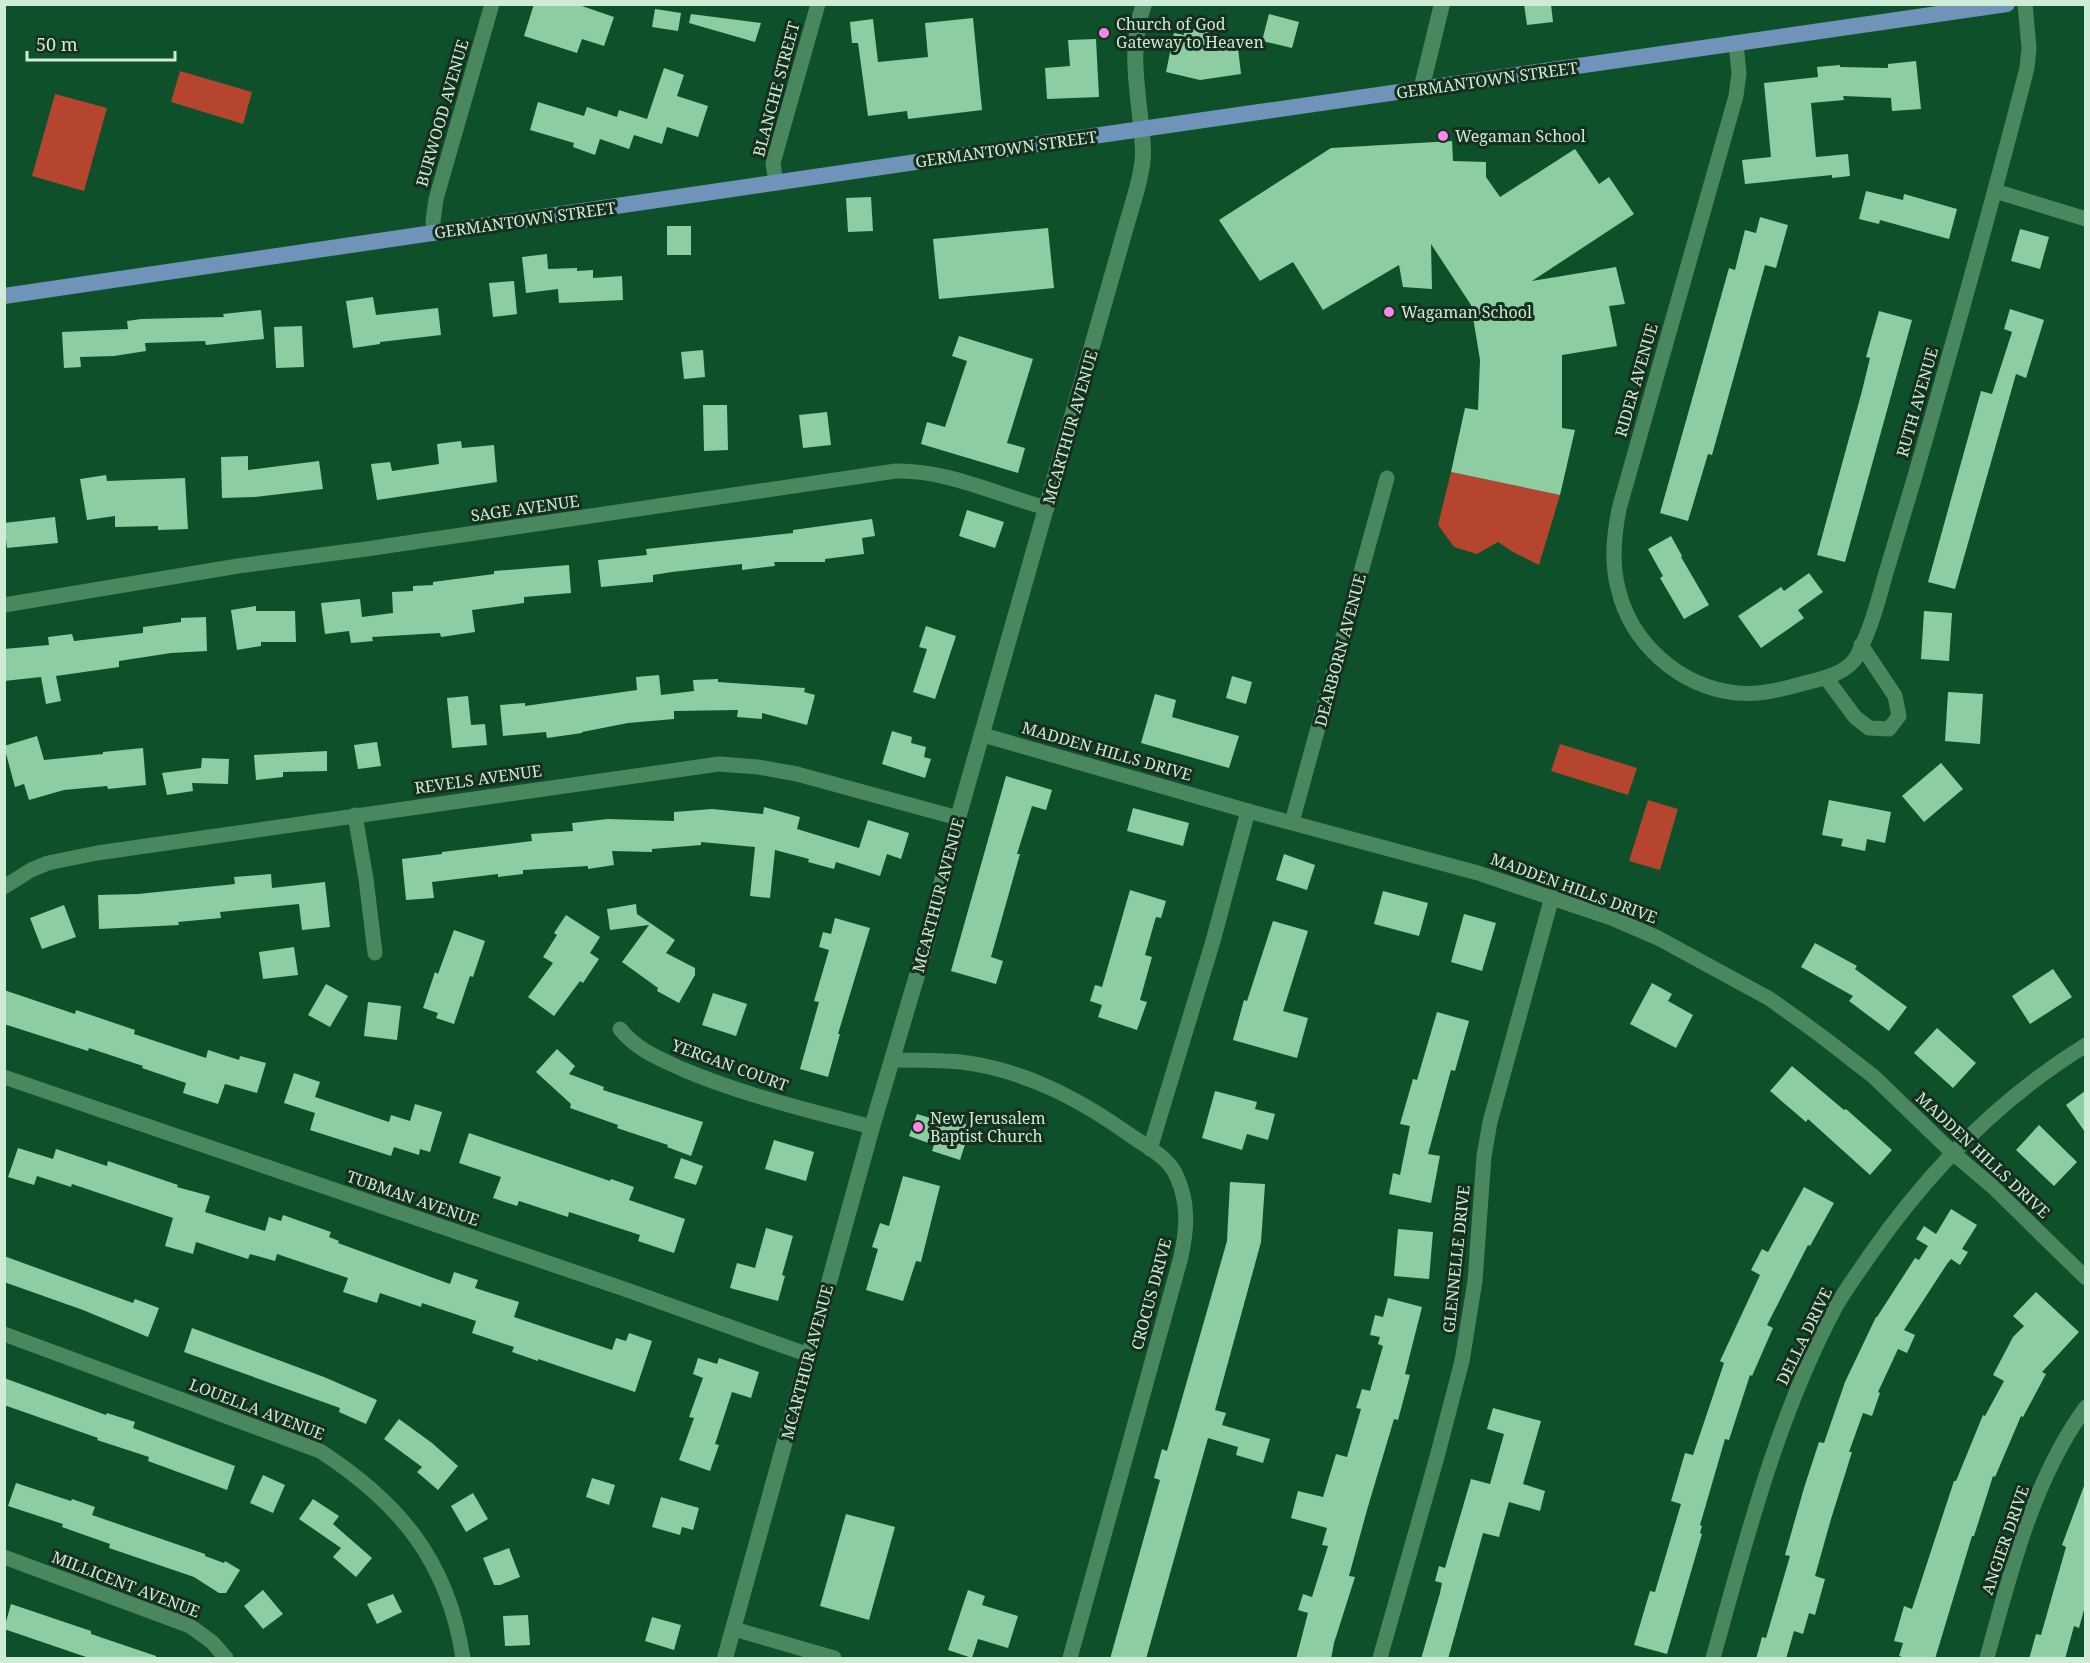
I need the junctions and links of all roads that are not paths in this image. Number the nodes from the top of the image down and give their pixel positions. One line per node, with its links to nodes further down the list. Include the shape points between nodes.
1 (492, 4): 13 (street, BURWOOD AVENUE, via 436,199)
2 (818, 4): 10 (street, BLANCHE STREET, via 772,163)
3 (1144, 4): 9 (street, MCARTHUR AVENUE, via 1135,44)
4 (1442, 4): 8 (street)
5 (2007, 4): 7 (main road, GERMANTOWN STREET)
6 (2025, 4): 11 (street, RUTH AVENUE, via 2027,68)
7 (1736, 44): 8 (main road, GERMANTOWN STREET); 20 (street, RIDER AVENUE, via 1736,96 1622,498 1614,543 1618,588 1634,627 1669,666)
8 (1421, 90): 9 (main road, GERMANTOWN STREET)
9 (1141, 130): 10 (main road, GERMANTOWN STREET); 16 (street, MCARTHUR AVENUE, via 1143,160)
10 (776, 183): 13 (main road, GERMANTOWN STREET)
11 (1995, 191): 12 (street); 18 (street, RUTH AVENUE, via 1876,606)
12 (2085, 219)
13 (434, 233): 14 (main road, GERMANTOWN STREET)
14 (4, 296)
15 (1387, 478): 25 (street, DEARBORN AVENUE)
16 (1047, 508): 17 (street, SAGE AVENUE, via 980,486 925,473 896,471 238,566); 21 (street, MCARTHUR AVENUE)
17 (4, 605)
18 (1861, 645): 19 (street, RUTH AVENUE, via 1856,658); 19 (street, via 1895,696 1899,716 1889,729 1869,728 1855,717)
19 (1826, 678): 20 (street, RUTH AVENUE, via 1772,692 1738,693)
20 (1713, 688)
21 (983, 735): 22 (street, MADDEN HILLS DRIVE); 24 (street, MCARTHUR AVENUE)
22 (1248, 811): 25 (street, MADDEN HILLS DRIVE); 34 (street)
23 (355, 815): 24 (street, REVELS AVENUE, via 719,764 797,774); 26 (street, REVELS AVENUE, via 97,853 48,863); 28 (street)
24 (958, 818): 31 (street, MCARTHUR AVENUE)
25 (1292, 822): 27 (street, MADDEN HILLS DRIVE)
26 (4, 886)
27 (1552, 897): 35 (street, MADDEN HILLS DRIVE, via 1658,938 1770,999 1873,1076); 47 (street, GLENNELLE DRIVE, via 1490,1122 1475,1281 1462,1361)
28 (375, 952)
29 (620, 1029): 33 (street, YERGAN COURT, via 646,1053 704,1078 771,1101)
30 (2085, 1045): 35 (street, DELLA DRIVE, via 2029,1084 1977,1128)
31 (893, 1060): 33 (street, MCARTHUR AVENUE); 34 (street, CROCUS DRIVE, via 962,1062 1029,1078 1076,1099)
32 (4, 1077): 38 (street, TUBMAN AVENUE)
33 (872, 1127): 38 (street, MCARTHUR AVENUE)
34 (1150, 1149): 46 (street, CROCUS DRIVE, via 1177,1176 1187,1227)
35 (1954, 1154): 36 (street, MADDEN HILLS DRIVE); 48 (street, DELLA DRIVE, via 1916,1194 1875,1247 1835,1308 1788,1412)
36 (2085, 1278)
37 (4, 1334): 43 (street, LOUELLA AVENUE, via 320,1451 344,1467 389,1505 421,1544 448,1600)
38 (808, 1355): 41 (street, MCARTHUR AVENUE)
39 (2085, 1407): 49 (street, ANGIER DRIVE, via 2035,1501)
40 (4, 1557): 42 (street, MILLICENT AVENUE, via 190,1626 212,1642)
41 (734, 1629): 44 (street, MCARTHUR AVENUE); 45 (street)
42 (226, 1659)
43 (463, 1659)
44 (725, 1659)
45 (834, 1659)
46 (1070, 1659)
47 (1380, 1659)
48 (1713, 1659)
49 (1987, 1659)

